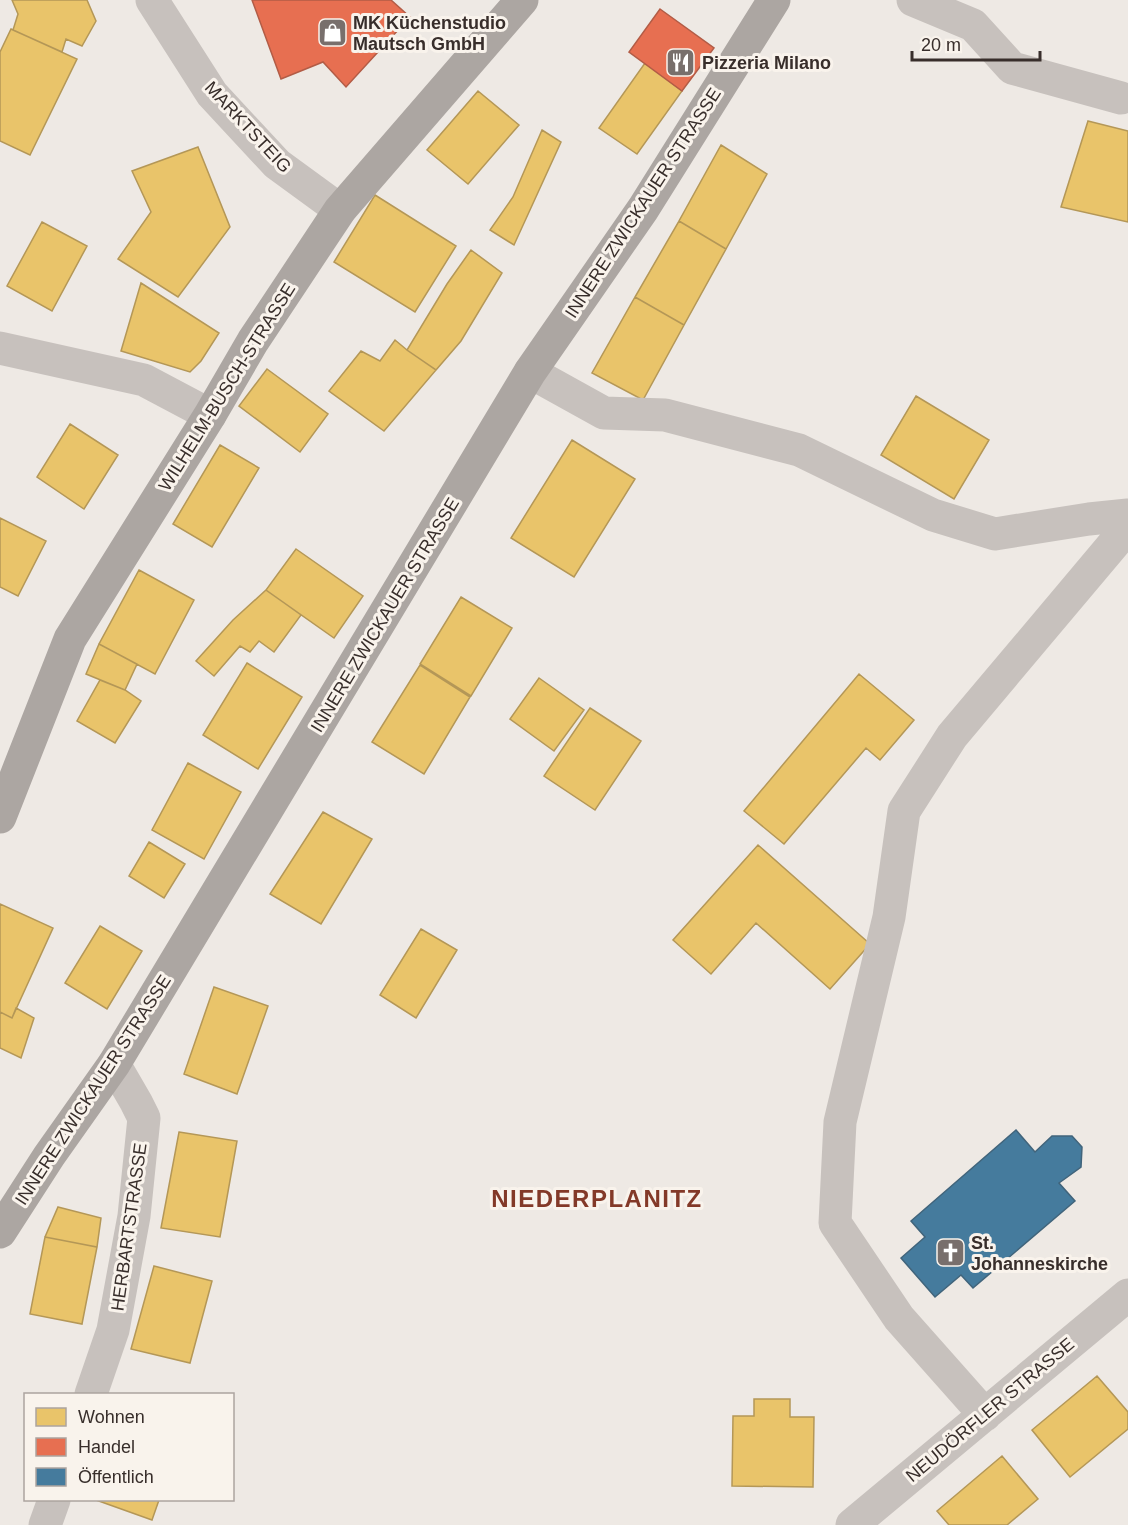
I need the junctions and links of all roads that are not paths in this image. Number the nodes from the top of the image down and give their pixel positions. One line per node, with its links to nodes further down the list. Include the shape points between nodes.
1 (152, 0): 6 (street, MARKTSTEIG, via 212,94 277,164)
2 (522, 0): 6 (main road, WILHELM-BUSCH-STRASSE)
3 (774, 0): 8 (main road, INNERE ZWICKAUER STRASSE, via 643,209)
4 (914, 0): 5 (street, via 973,25 1012,68)
5 (1121, 98)
6 (340, 210): 9 (main road, WILHELM-BUSCH-STRASSE, via 253,341)
7 (0, 348): 9 (street, via 144,380)
8 (530, 372): 10 (street, via 604,413 665,415 799,450 933,515 995,534); 13 (main road, INNERE ZWICKAUER STRASSE)
9 (210, 415): 12 (main road, WILHELM-BUSCH-STRASSE, via 70,639)
10 (1128, 515)
11 (1128, 527): 17 (street, via 952,736 904,811 889,917 840,1122 835,1223 899,1318)
12 (0, 818)
13 (114, 1064): 14 (main road, INNERE ZWICKAUER STRASSE); 16 (street, HERBARTSTRASSE, via 144,1118 134,1216 113,1330)
14 (0, 1232)
15 (1128, 1295): 17 (street, NEUDÖRFLER STRASSE)
16 (92, 1393)
17 (985, 1415): 20 (street, NEUDÖRFLER STRASSE)
18 (54, 1501): 19 (street)
19 (45, 1525)
20 (852, 1525)

